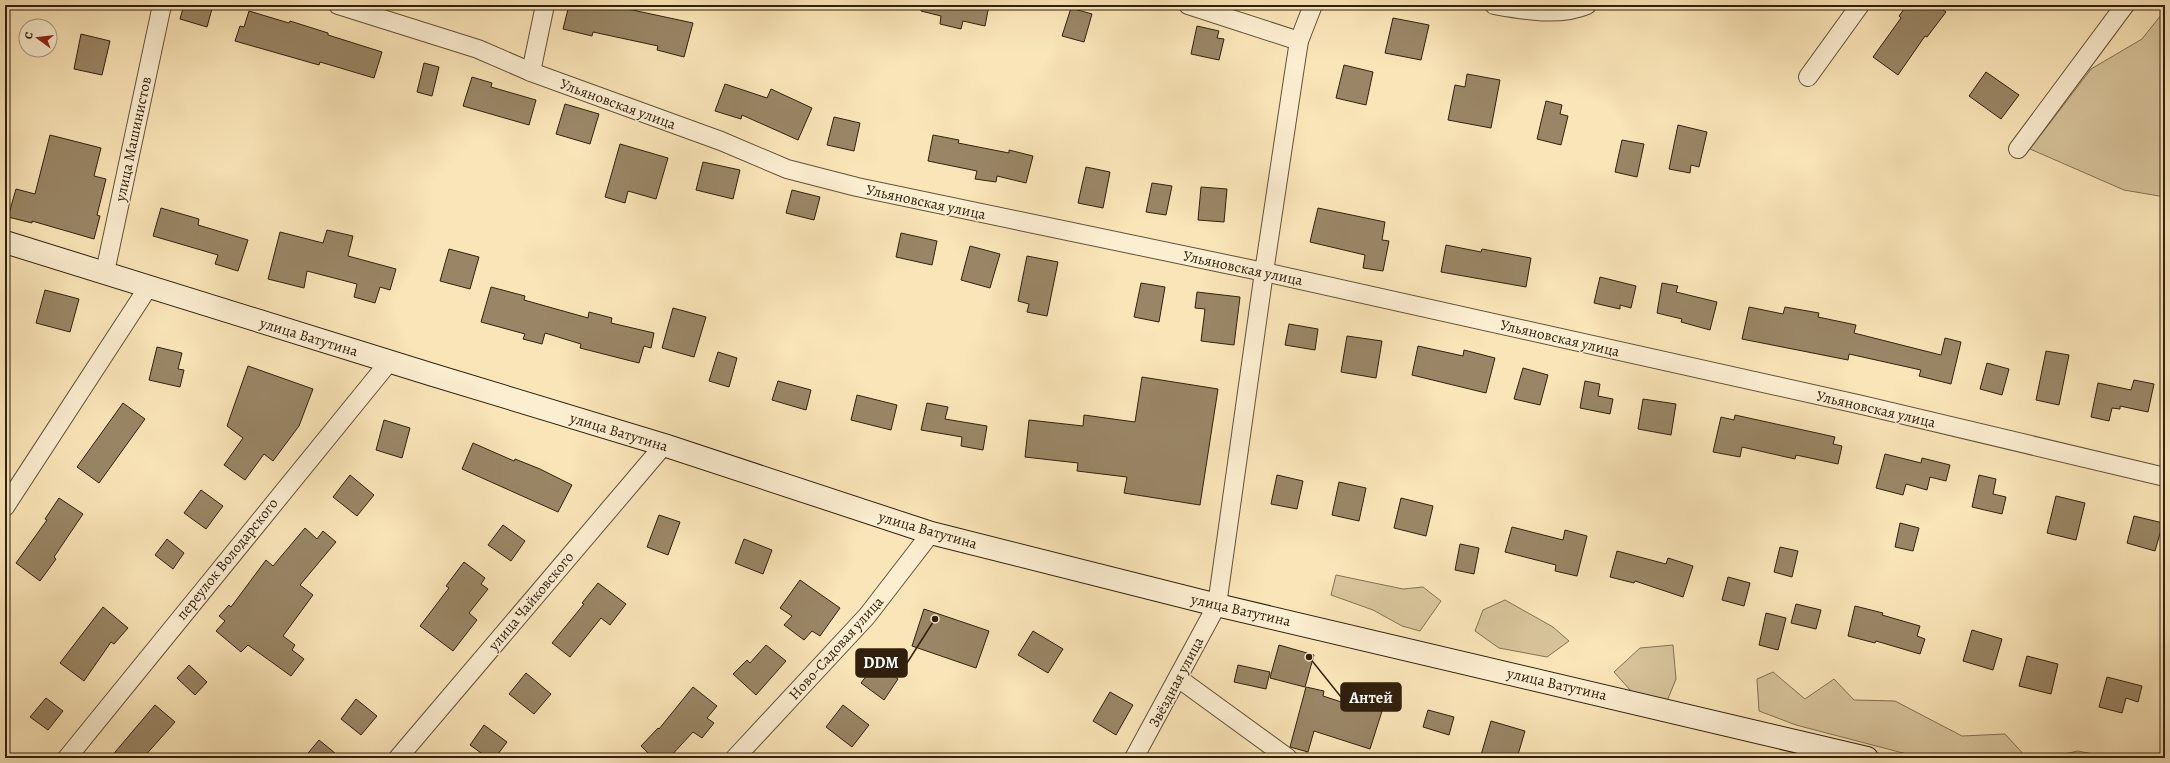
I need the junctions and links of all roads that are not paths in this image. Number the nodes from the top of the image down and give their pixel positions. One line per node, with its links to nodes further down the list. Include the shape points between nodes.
1 (162, 5): 15 (street, улица Машинистов)
2 (338, 5): 11 (street, Ульяновская улица, via 478,49)
3 (545, 5): 11 (street)
4 (1188, 5): 10 (street)
5 (1313, 5): 10 (street)
6 (1494, 5): 7 (street, via 1557,12)
7 (1587, 5)
8 (1860, 5): 12 (street)
9 (2125, 5): 13 (street)
10 (1299, 41): 16 (street)
11 (531, 72): 16 (street, Ульяновская улица, via 722,141 787,169 857,187)
12 (1808, 77)
13 (2018, 149)
14 (5, 242): 15 (main road, улица Ватутина)
15 (105, 272): 17 (main road, улица Ватутина)
16 (1264, 272): 20 (street, Ульяновская улица, via 1862,405); 23 (street)
17 (149, 286): 18 (main road, улица Ватутина); 21 (street)
18 (389, 362): 19 (main road, улица Ватутина); 25 (street, переулок Володарского)
19 (664, 445): 22 (main road, улица Ватутина); 26 (street, улица Чайковского)
20 (2165, 477)
21 (5, 507)
22 (931, 532): 23 (main road, улица Ватутина); 27 (street, Ново-Садовая улица, via 867,616)
23 (1217, 605): 24 (street, Звёздная улица); 30 (main road, улица Ватутина)
24 (1178, 678): 28 (street, Звёздная улица); 29 (street)
25 (67, 758)
26 (398, 758)
27 (735, 758)
28 (1134, 758)
29 (1288, 758)
30 (1867, 758)

